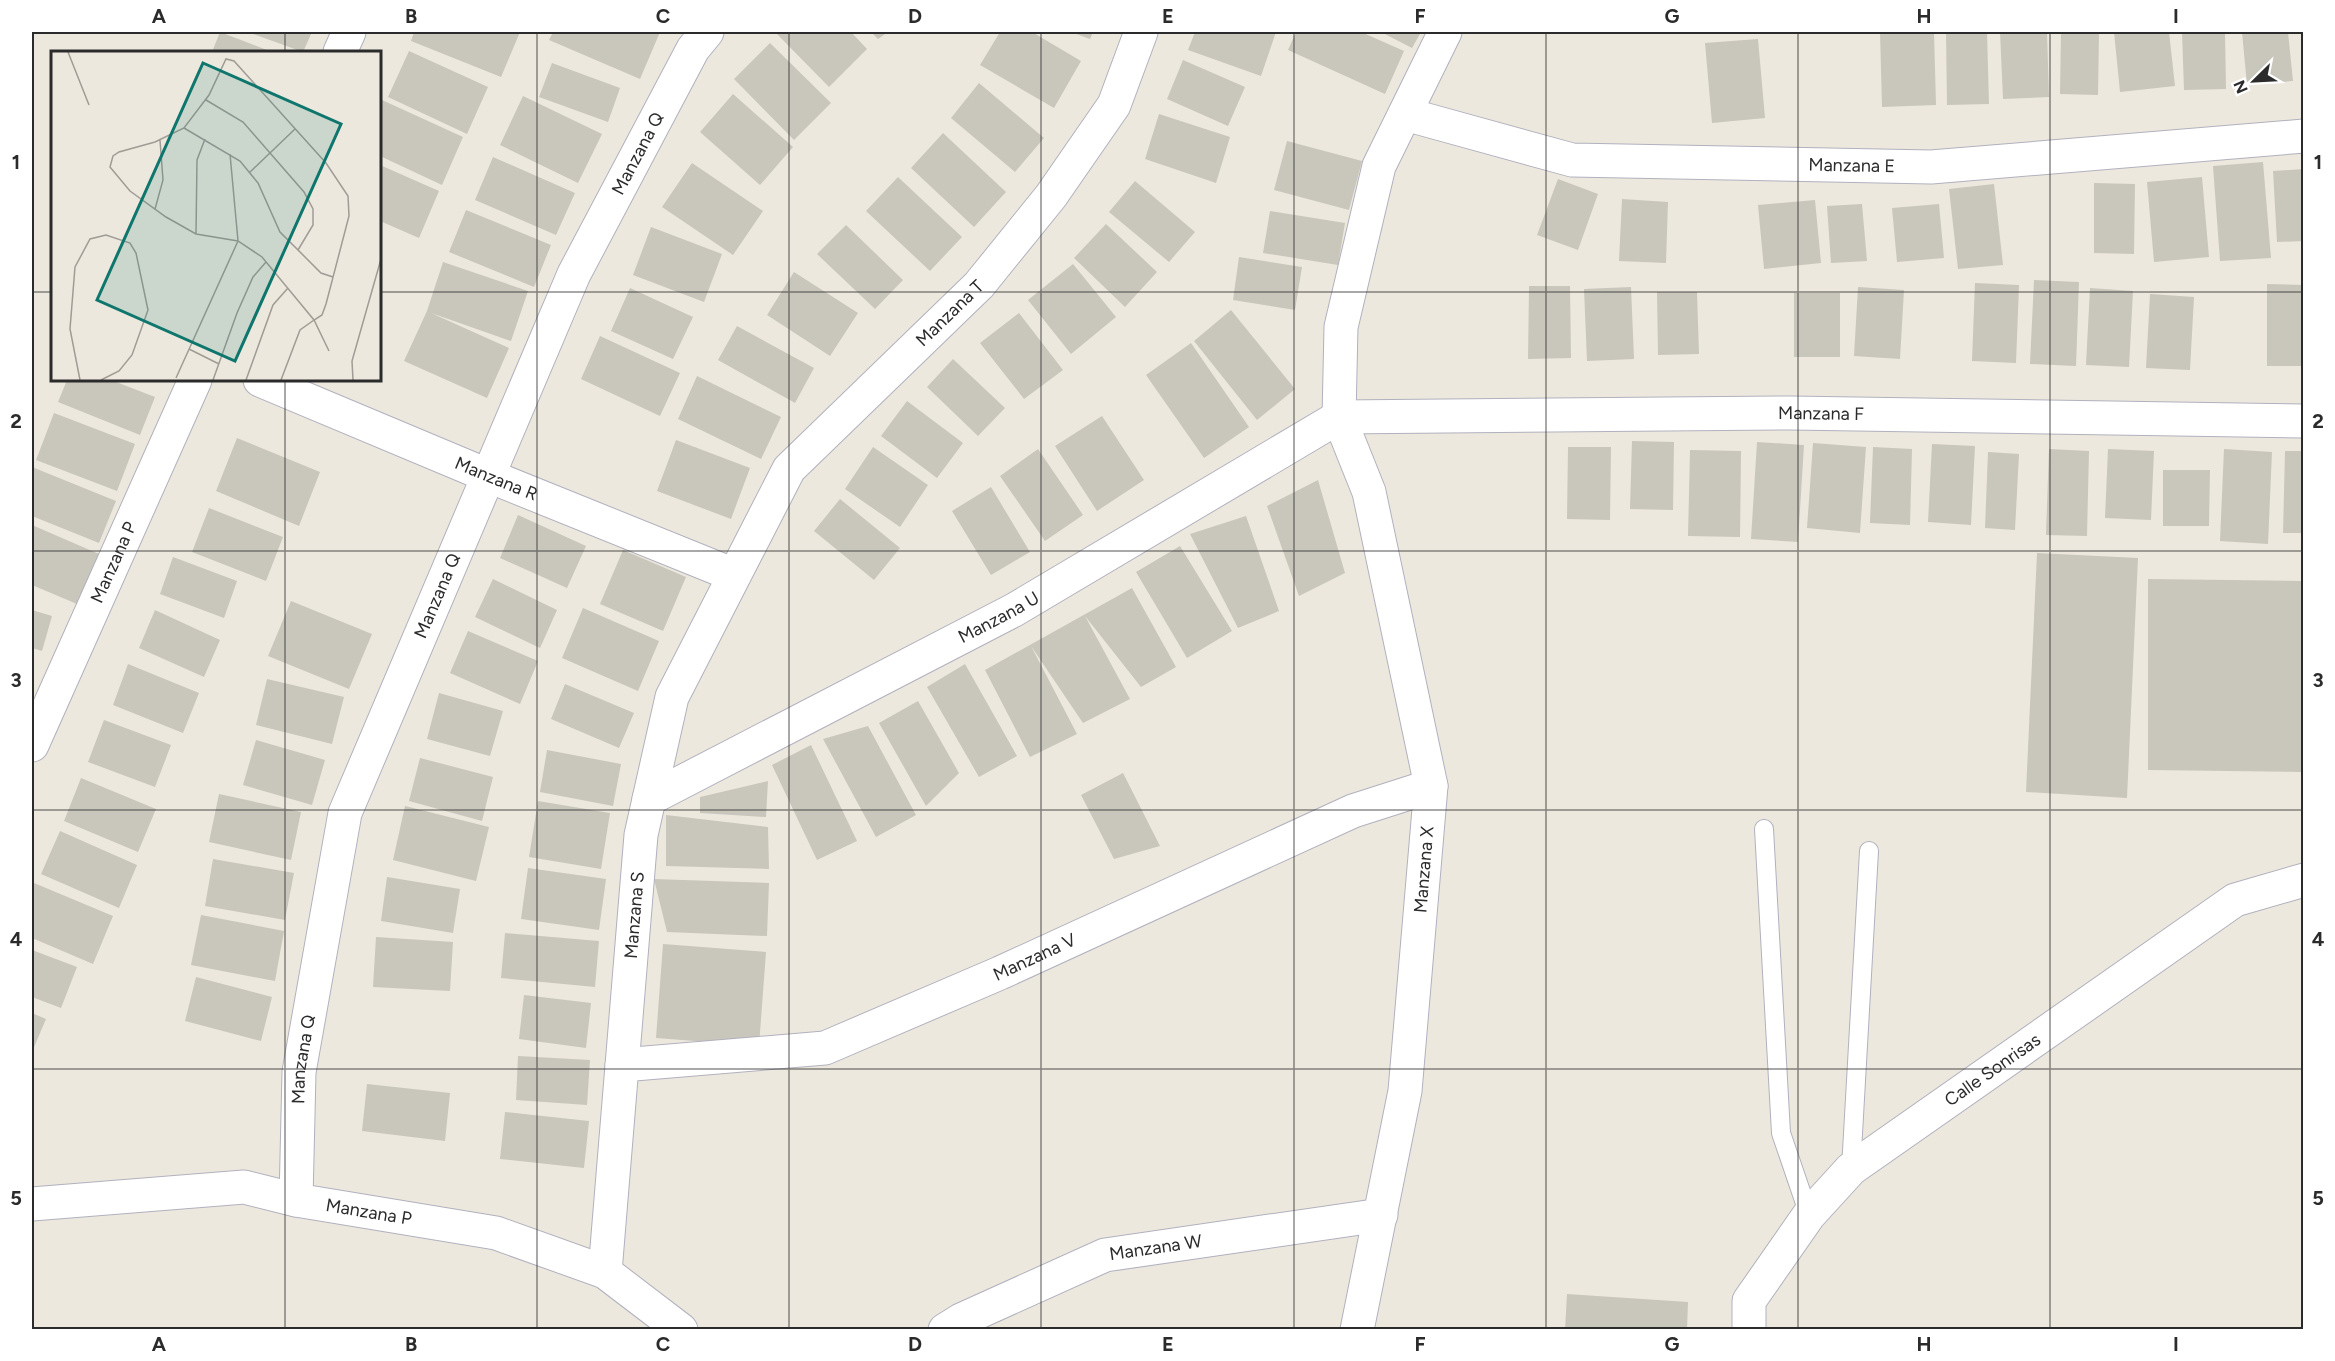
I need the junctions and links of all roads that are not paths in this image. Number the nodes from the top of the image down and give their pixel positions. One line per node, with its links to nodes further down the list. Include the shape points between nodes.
1 (349, 32): 5 (street)
2 (707, 32): 12 (street, Manzana Q, via 693,49 574,274)
3 (1142, 32): 13 (street, Manzana T, via 1114,105 1051,196 979,285 789,469)
4 (1445, 32): 6 (street)
5 (340, 51)
6 (1405, 114): 7 (street, Manzana E, via 1572,160 1931,167); 10 (street, via 1379,166 1341,327)
7 (2304, 136)
8 (195, 381): 14 (street, Manzana P)
9 (262, 381): 12 (street, Manzana R)
10 (1339, 417): 11 (street, Manzana F, via 1791,413); 15 (street, Manzana X, via 1369,492); 16 (street, Manzana U, via 1014,610)
11 (2304, 421)
12 (489, 476): 13 (street, Manzana R); 22 (street, Manzana Q, via 345,813 299,1072)
13 (734, 575): 16 (street, Manzana S, via 672,697)
14 (32, 745)
15 (1431, 786): 20 (street, Manzana V, via 1353,811 1000,973 825,1048); 24 (street, Manzana X, via 1405,1091)
16 (649, 799): 20 (street, Manzana S, via 641,835)
17 (1764, 829): 25 (lane, via 1781,1133)
18 (1869, 851): 21 (lane)
19 (2304, 880): 21 (street, Calle Sonrisas, via 2235,900)
20 (622, 1065): 26 (street, Manzana S)
21 (1851, 1169): 25 (street, Calle Sonrisas)
22 (296, 1200): 23 (street, Manzana P, via 244,1187); 26 (street, Manzana P, via 496,1233)
23 (32, 1204)
24 (1381, 1215): 28 (street, Manzana W, via 1105,1255); 29 (street, Manzana X)
25 (1809, 1215): 30 (street, Calle Sonrisas, via 1749,1300)
26 (605, 1272): 27 (street, Manzana P)
27 (681, 1329)
28 (945, 1329)
29 (1357, 1329)
30 (1749, 1329)

